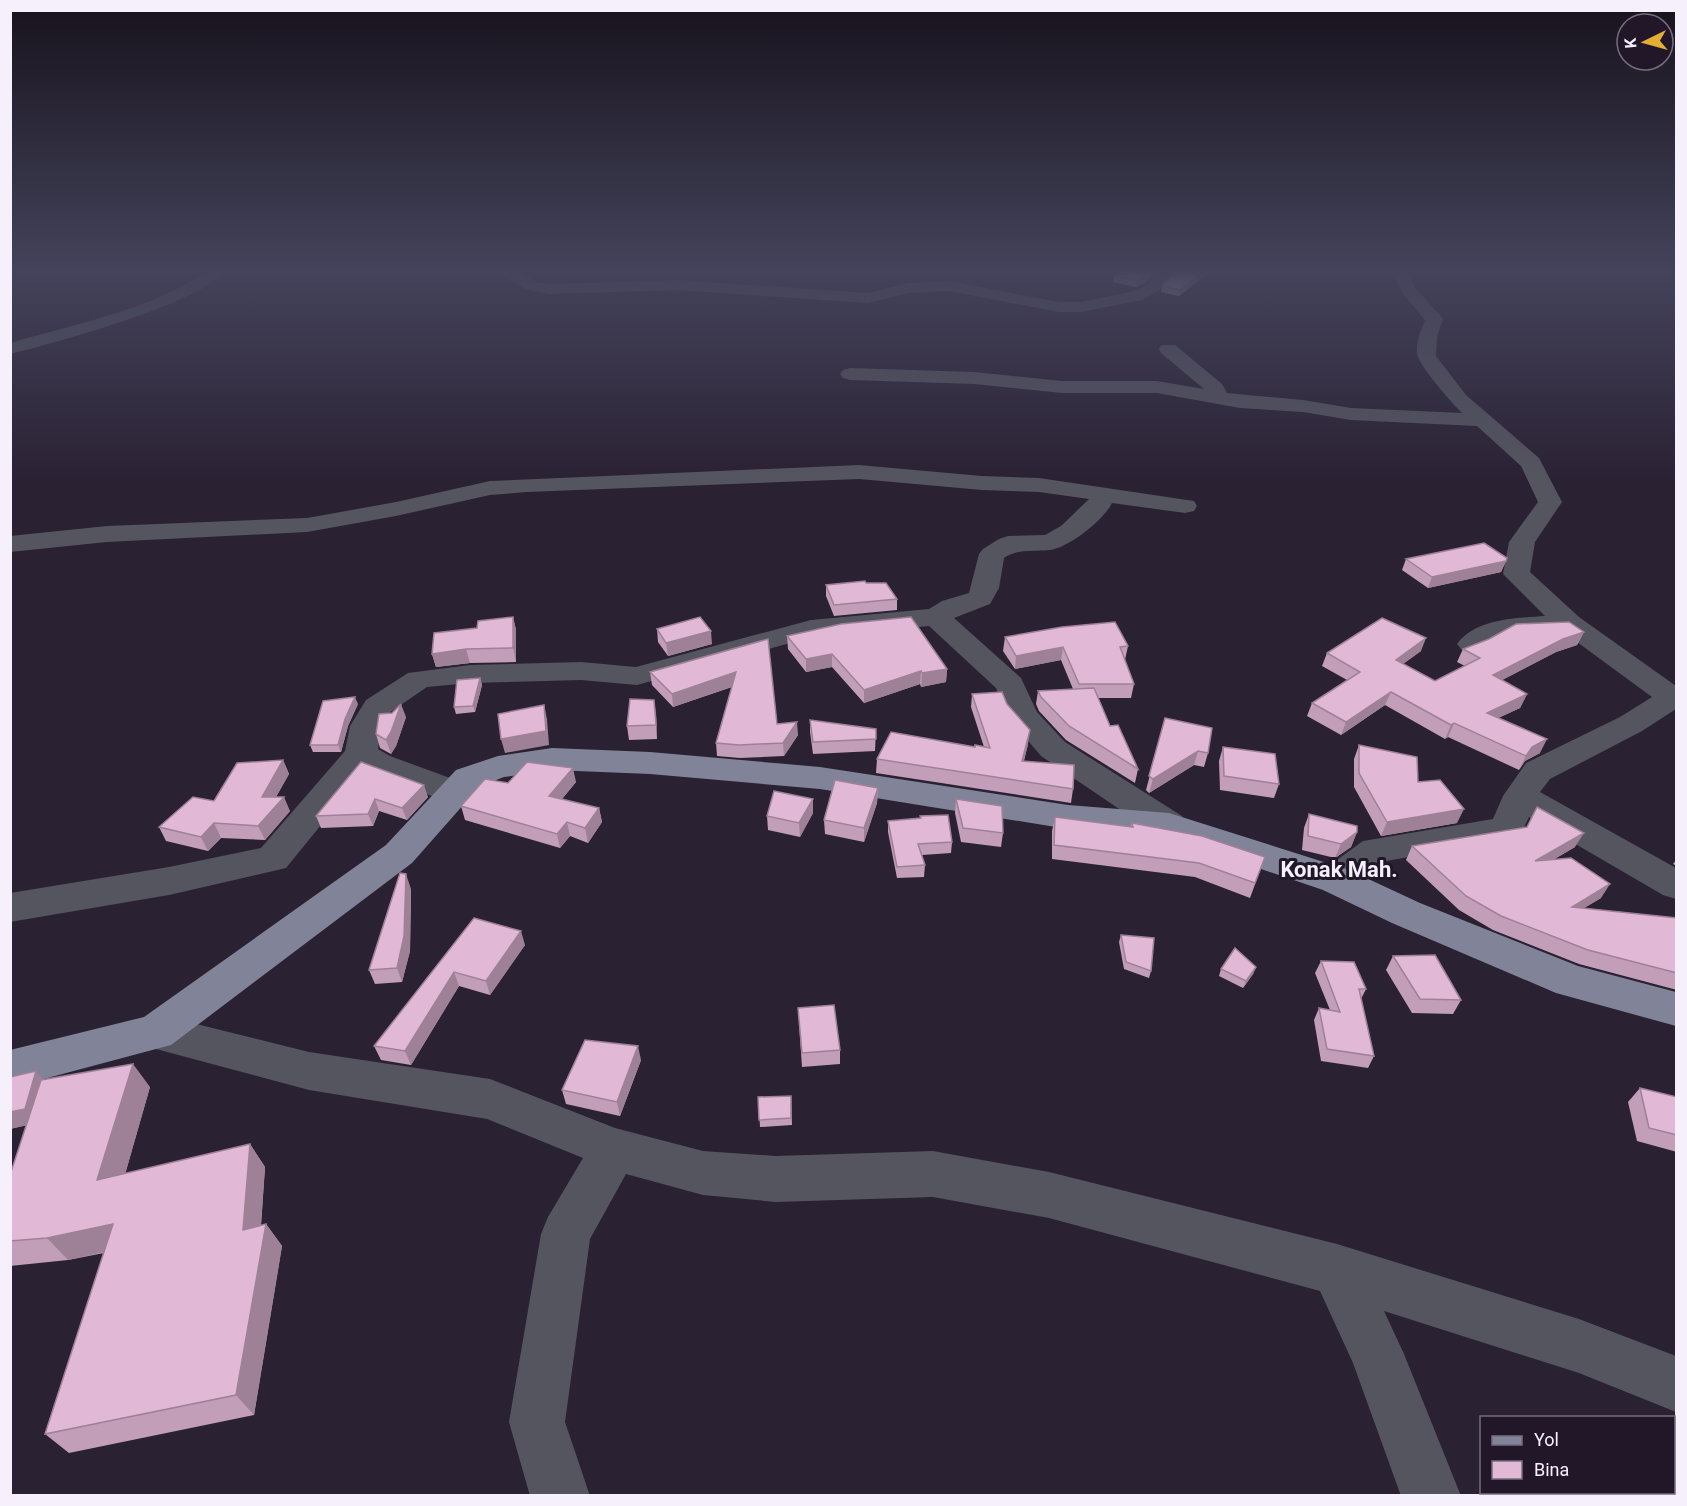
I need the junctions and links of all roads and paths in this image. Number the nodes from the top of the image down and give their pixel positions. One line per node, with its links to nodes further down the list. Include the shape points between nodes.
1 (36, 341): 3 (street)
2 (1428, 341): 7 (street, via 1427,356 1459,399)
3 (10, 349)
4 (1168, 349): 6 (street, via 1215,388)
5 (850, 374): 6 (street, via 974,378 1062,387 1157,387)
6 (1218, 397): 7 (street, via 1246,403 1283,401 1351,414)
7 (1482, 420): 12 (street, via 1531,464 1550,502 1522,542 1516,574)
8 (1102, 494): 9 (street); 10 (street, via 1039,485 859,472 549,484 490,488 307,525 107,534); 11 (street, via 1100,505 1051,542 1008,544 992,554 980,598)
9 (1185, 506)
10 (10, 544)
11 (936, 617): 15 (street, via 811,629 637,676 581,671 419,679 378,707 366,726); 18 (street, via 1010,684 1023,716 1053,749)
12 (1569, 623): 13 (street, via 1503,627); 14 (street)
13 (1473, 644)
14 (1675, 698): 17 (street, via 1538,771)
15 (361, 753): 16 (street, via 378,764); 21 (street, via 273,859)
16 (457, 793): 18 (main road, via 468,778 498,767 552,759 650,763 820,778 1068,817); 23 (main road, via 399,854)
17 (1520, 796): 19 (street, via 1506,829 1376,850); 20 (street)
18 (1169, 825): 19 (main road)
19 (1336, 880): 22 (main road, via 1571,981)
20 (1677, 885)
21 (10, 908)
22 (1677, 1009)
23 (156, 1032): 24 (main road); 25 (street, via 309,1071 490,1099)
24 (10, 1069)
25 (614, 1149): 26 (street, via 703,1173 776,1179 933,1174 1049,1195); 28 (street, via 566,1234 537,1422)
26 (1337, 1270): 27 (street, via 1579,1346); 29 (street, via 1377,1354)
27 (1677, 1384)
28 (560, 1496)
29 (1431, 1496)

